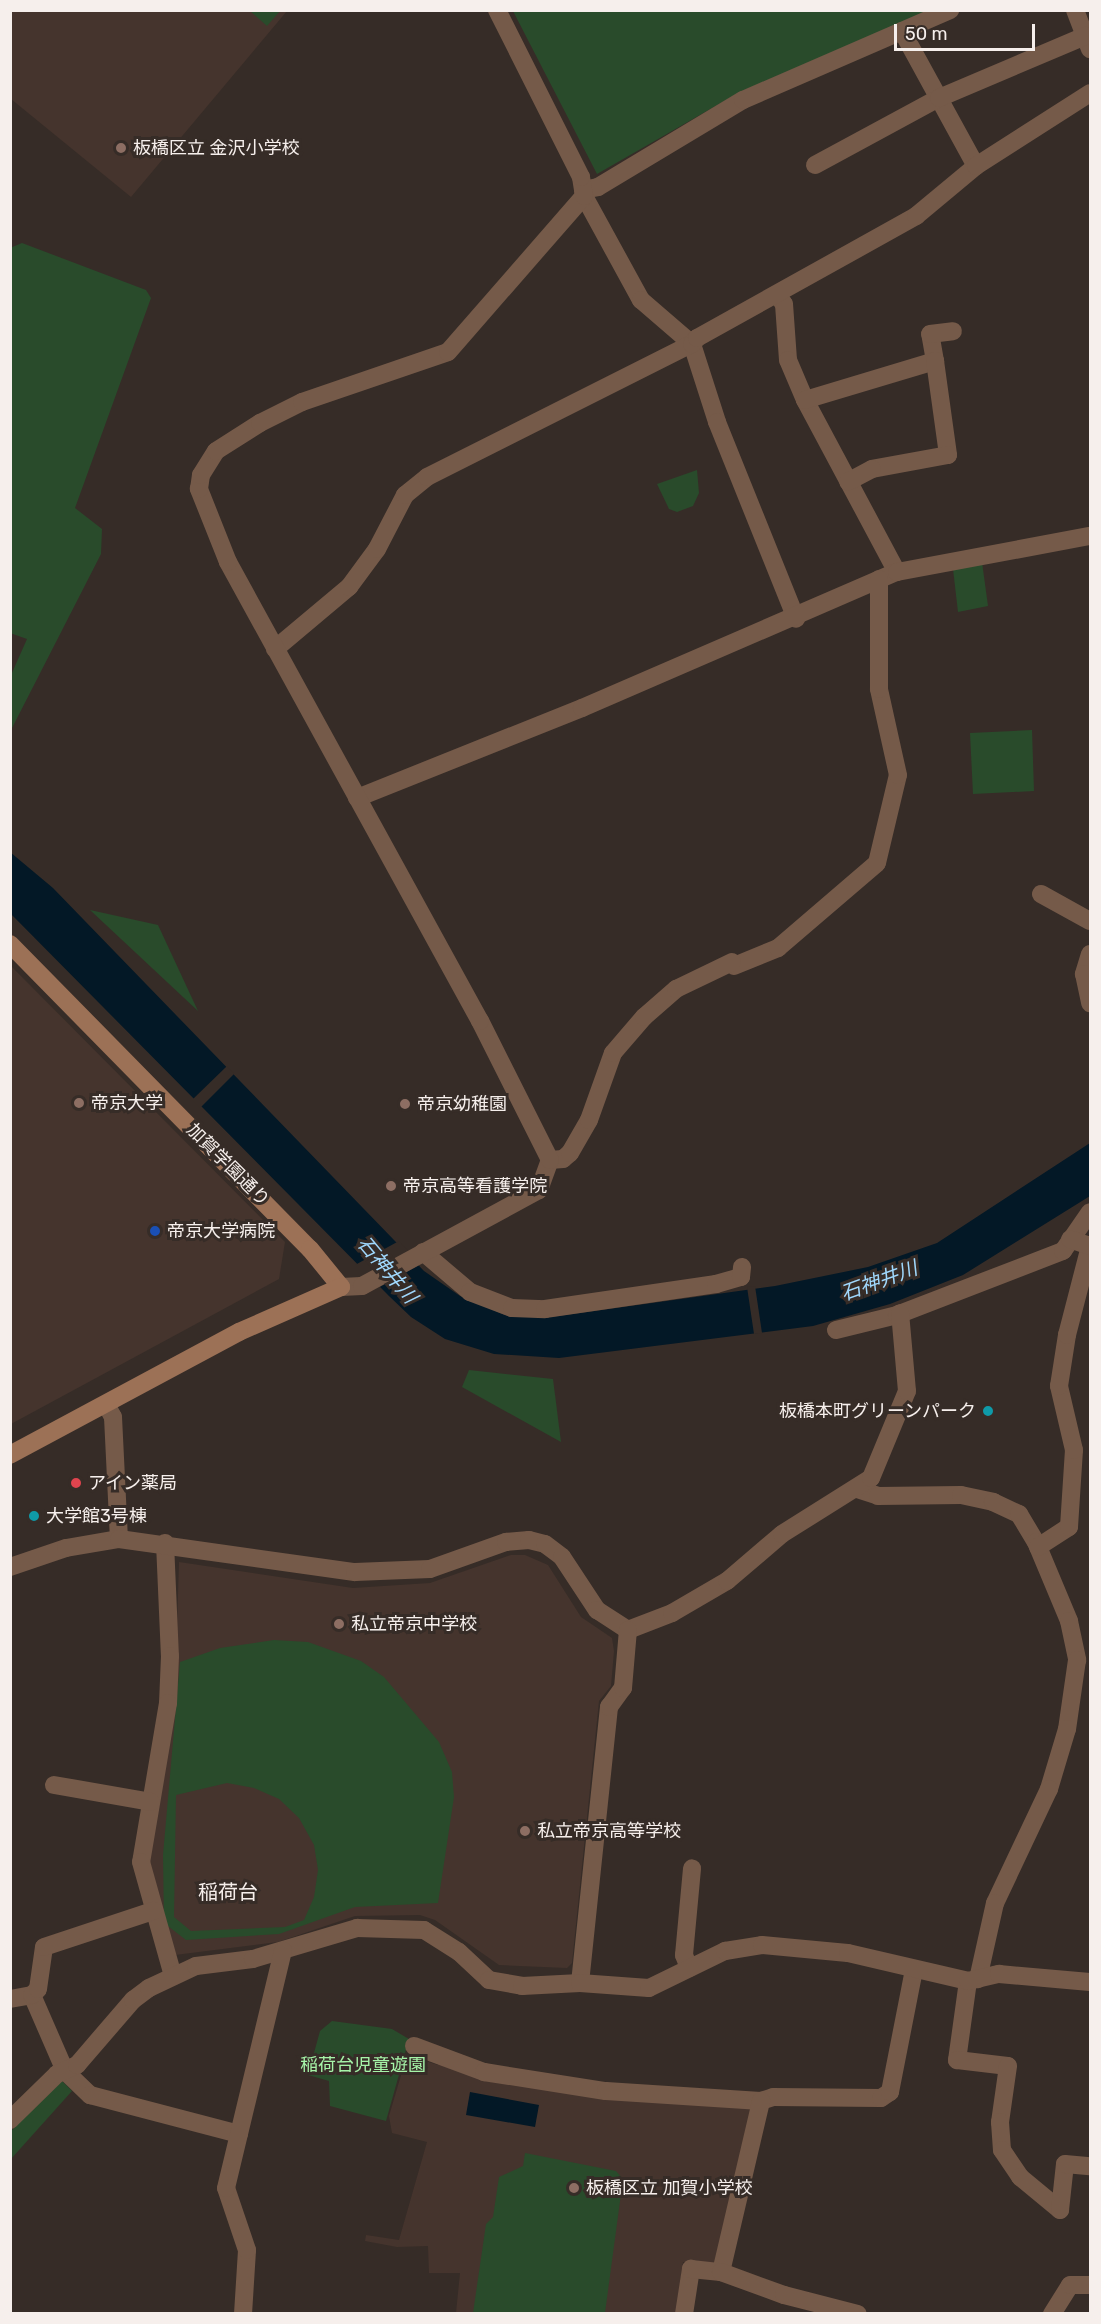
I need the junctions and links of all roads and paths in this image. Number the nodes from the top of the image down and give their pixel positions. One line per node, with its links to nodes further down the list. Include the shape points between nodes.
1 (497, 10): 10 (street, via 581,177)
2 (950, 10): 4 (street)
3 (1075, 10): 5 (street)
4 (902, 31): 7 (street); 10 (street, via 742,100)
5 (1088, 42): 7 (street)
6 (1090, 93): 9 (street)
7 (939, 98): 8 (street); 9 (street)
8 (815, 165)
9 (976, 166): 11 (street, via 916,216)
10 (584, 193): 13 (street, via 641,300); 21 (street, via 448,352 302,402 235,438 208,462 199,489 228,562)
11 (777, 295): 13 (street); 15 (street, via 784,304 788,360)
12 (953, 331): 14 (street, via 930,334)
13 (692, 344): 20 (street, via 730,457); 21 (street, via 427,477 405,495 377,549 349,587)
14 (935, 361): 15 (street); 16 (street, via 948,454 873,469)
15 (805, 400): 16 (street)
16 (848, 482): 18 (street)
17 (1090, 536): 18 (street)
18 (897, 572): 19 (street)
19 (879, 579): 20 (street); 28 (street, via 879,689 898,776 878,863 778,948 676,989 644,1017 613,1053 589,1120 570,1153 563,1159)
20 (796, 619): 22 (street)
21 (275, 649): 22 (street)
22 (357, 798): 28 (street, via 480,1021)
23 (1041, 894): 24 (street)
24 (1090, 921)
25 (10, 944): 33 (street, 加賀学園通り, via 310,1249)
26 (1090, 954): 27 (street, via 1084,974)
27 (1090, 1003)
28 (550, 1160): 31 (street, via 539,1190)
29 (1090, 1212): 30 (street)
30 (1070, 1239): 34 (street, via 1063,1251); 41 (street, via 1090,1246 1067,1335 1059,1386 1074,1450 1069,1527)
31 (419, 1254): 32 (street, via 470,1292 512,1308 545,1309 716,1284 741,1277); 33 (street, via 368,1282)
32 (742, 1268)
33 (341, 1287): 36 (street, via 239,1332)
34 (900, 1313): 35 (street); 38 (street, via 907,1391 871,1478)
35 (836, 1330)
36 (106, 1404): 37 (street); 39 (street, via 112,1417)
37 (10, 1455)
38 (857, 1489): 41 (street, via 878,1496 961,1495 993,1502 1018,1514); 43 (street, via 782,1534 727,1581 672,1613)
39 (119, 1539): 40 (street); 42 (street, via 66,1548)
40 (165, 1543): 43 (street, via 356,1572 430,1569 506,1542 529,1540 545,1544 562,1557 597,1610); 45 (street, via 168,1703)
41 (1038, 1547): 52 (street, via 1068,1621 1077,1660 1074,1694 1049,1789 995,1903)
42 (10, 1567)
43 (628, 1630): 54 (street, via 623,1688 609,1707)
44 (54, 1785): 45 (street)
45 (151, 1802): 47 (street, via 141,1862)
46 (692, 1868): 49 (street, via 684,1954)
47 (153, 1911): 51 (street); 55 (street, via 44,1947 38,1989)
48 (283, 1951): 51 (street, via 196,1966); 54 (street, via 357,1928 424,1930 459,1952 489,1980 522,1986); 61 (street)
49 (690, 1968): 50 (street, via 725,1951 762,1945 848,1953); 54 (street, via 649,1988)
50 (914, 1970): 52 (street); 59 (street, via 890,2092 881,2098 773,2097)
51 (173, 1976): 58 (street, via 133,2000 77,2065)
52 (973, 1980): 53 (street, via 999,1974); 62 (street, via 957,2060 1008,2066 1001,2148 1014,2168 1060,2210 1065,2164)
53 (1090, 1982)
54 (580, 1983)
55 (32, 1995): 56 (street); 58 (street)
56 (10, 1999)
57 (414, 2046): 59 (street, via 484,2072 606,2091)
58 (65, 2071): 60 (street); 61 (street, via 90,2095)
59 (761, 2101): 63 (street)
60 (10, 2120)
61 (239, 2134): 65 (street, via 226,2188 247,2250)
62 (1090, 2166)
63 (721, 2272): 66 (street, via 691,2269); 67 (street, via 784,2295)
64 (1090, 2285): 68 (street, via 1070,2285)
65 (243, 2313)
66 (684, 2313)
67 (858, 2313)
68 (1052, 2313)

